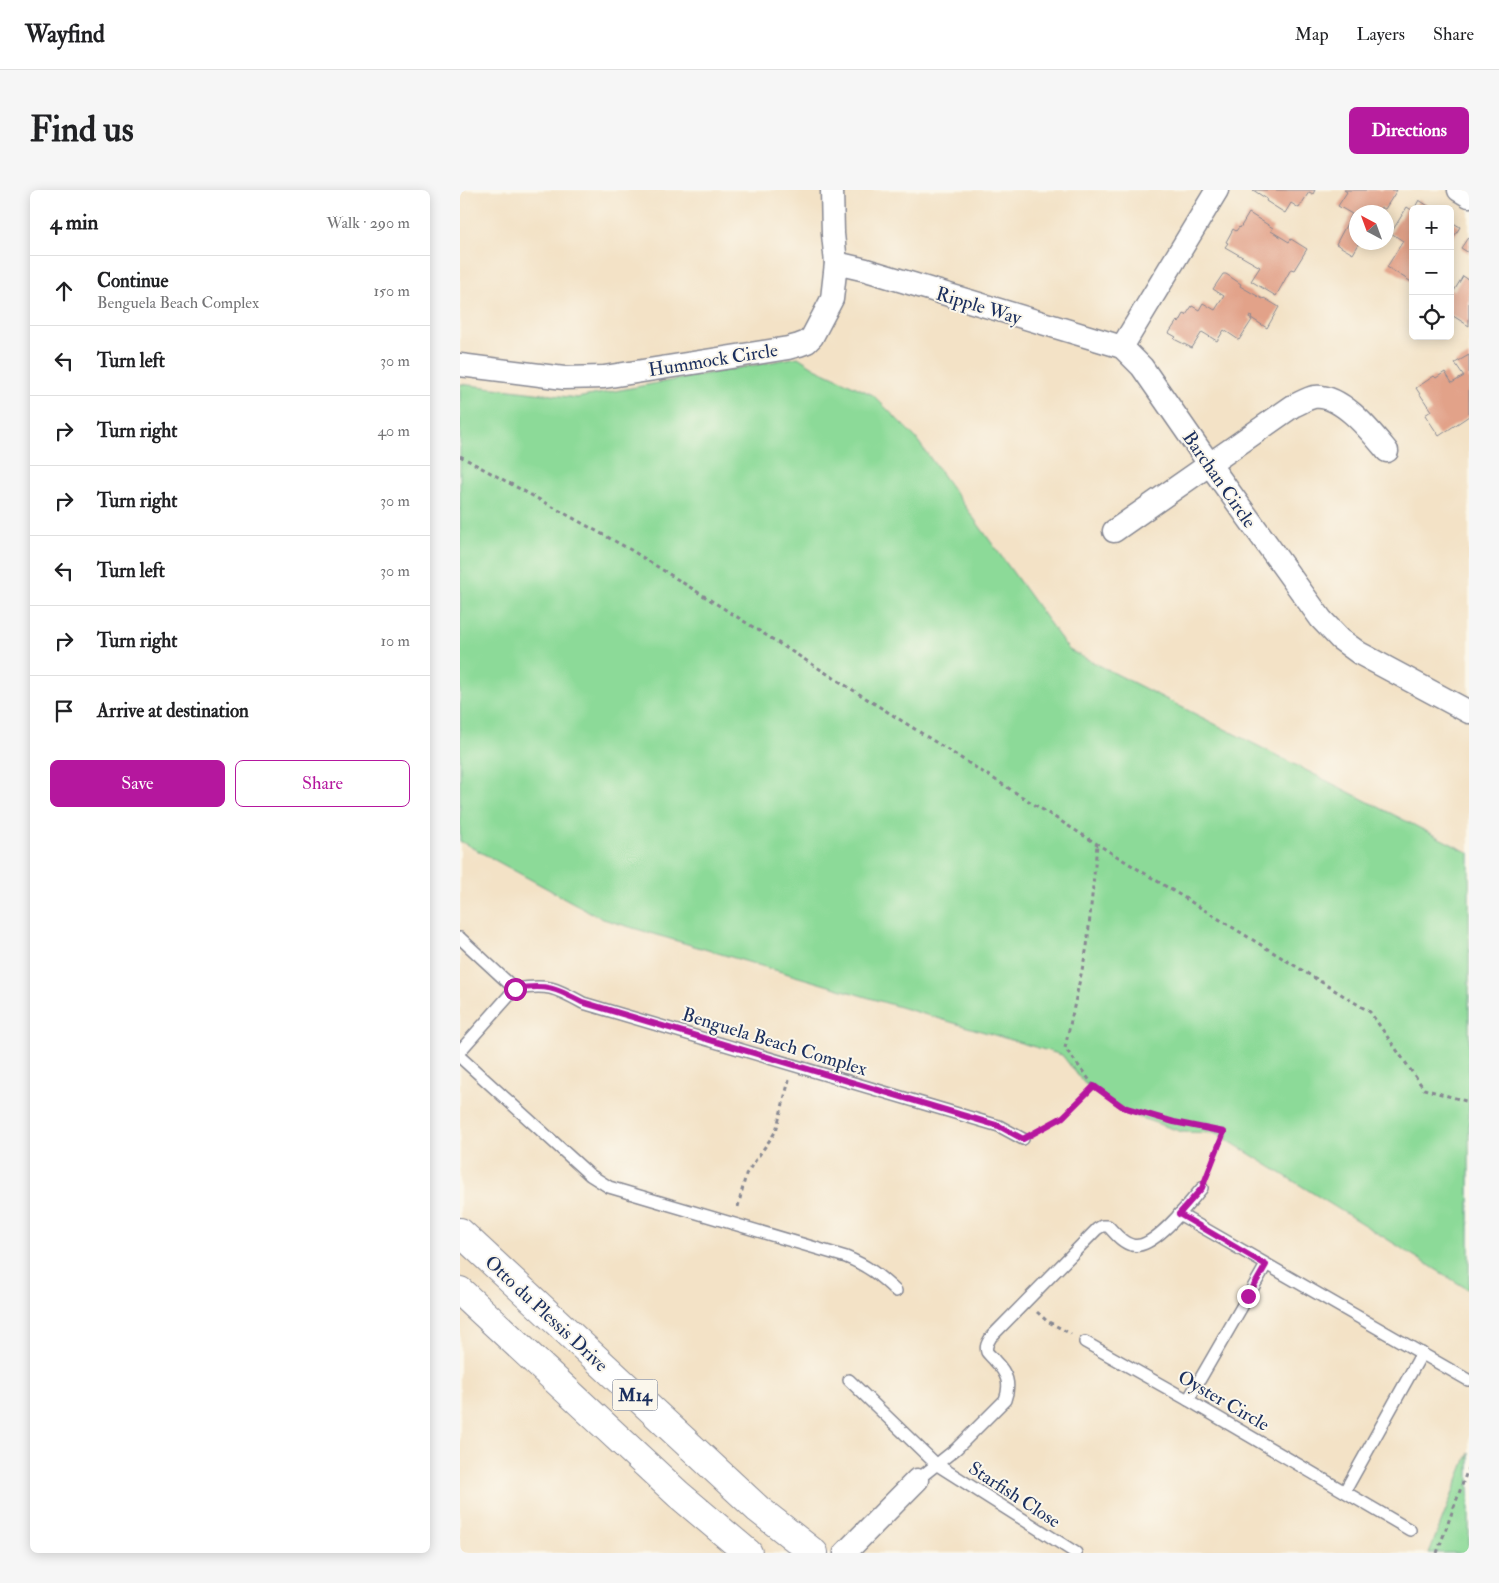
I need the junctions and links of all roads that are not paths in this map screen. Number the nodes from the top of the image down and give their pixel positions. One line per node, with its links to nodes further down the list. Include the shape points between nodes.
1 (832, 190): 5 (street, Hummock Circle)
2 (1217, 190): 6 (street)
3 (1459, 190): 4 (street)
4 (1469, 196)
5 (836, 263): 6 (street, Ripple Way); 7 (street, Hummock Circle, via 832,299 812,336 799,345 584,378)
6 (1122, 347): 9 (street, Barchan Circle, via 1142,367)
7 (460, 365)
8 (1387, 451): 9 (street, via 1361,421 1340,404 1314,396 1293,406)
9 (1210, 465): 10 (street); 11 (street, Barchan Circle, via 1304,597 1340,639 1359,653)
10 (1114, 531)
11 (1469, 712)
12 (460, 938): 13 (lane)
13 (515, 989): 14 (lane); 16 (lane, Benguela Beach Complex, via 547,986 582,1002 999,1126)
14 (460, 1051)
15 (460, 1057): 22 (lane, via 590,1175 609,1187 860,1263 875,1271)
16 (1023, 1139)
17 (1202, 1188): 18 (lane)
18 (1179, 1214): 20 (lane); 28 (lane, via 1154,1239 1143,1245 1132,1246 1108,1226 1097,1228 991,1337 986,1345 987,1352 1004,1370 1009,1390 1005,1400 956,1449)
19 (460, 1232): 33 (main road, Otto du Plessis Drive / M14, via 758,1509)
20 (1266, 1265): 24 (lane); 27 (lane)
21 (460, 1291): 32 (main road, M14, via 678,1494)
22 (896, 1291)
23 (1085, 1342): 27 (lane, Oyster Circle)
24 (1422, 1353): 26 (lane); 30 (lane)
25 (849, 1380): 28 (lane, Starfish Close)
26 (1468, 1380)
27 (1188, 1400): 30 (lane, Oyster Circle)
28 (936, 1464): 29 (lane); 35 (lane, Starfish Close)
29 (917, 1480): 34 (street)
30 (1344, 1491): 31 (lane, Oyster Circle)
31 (1410, 1530)
32 (748, 1553)
33 (814, 1553)
34 (844, 1553)
35 (1076, 1553)

